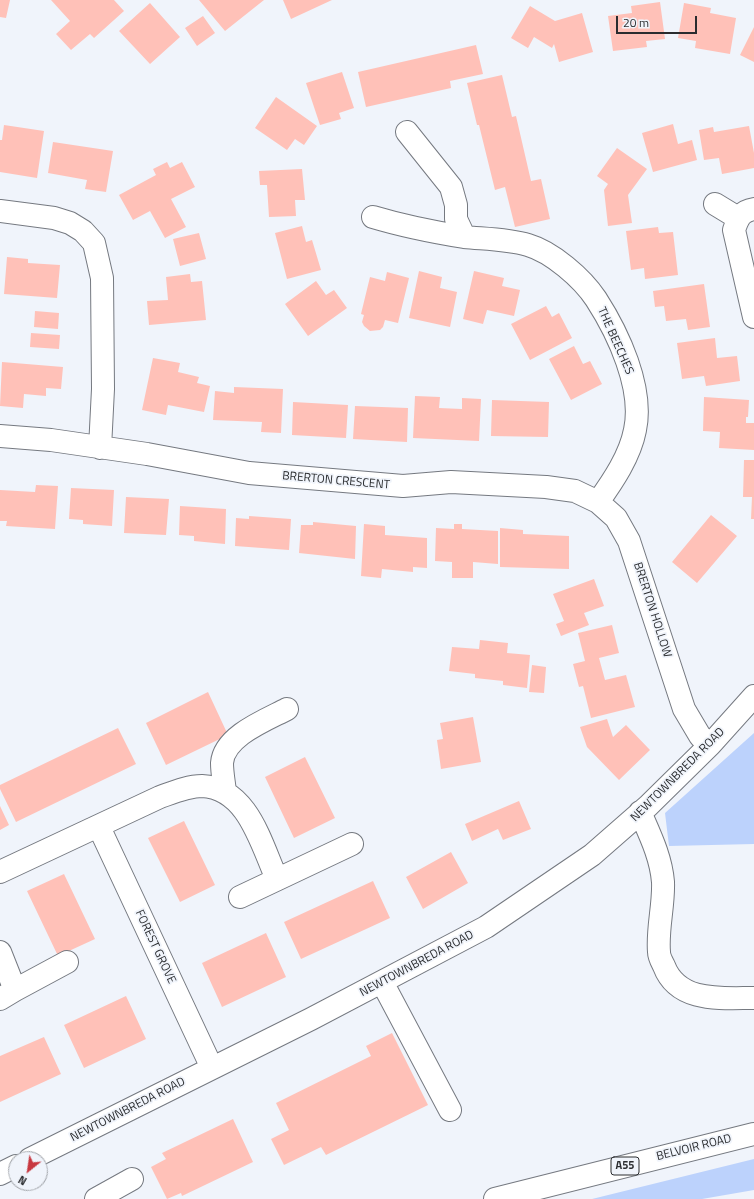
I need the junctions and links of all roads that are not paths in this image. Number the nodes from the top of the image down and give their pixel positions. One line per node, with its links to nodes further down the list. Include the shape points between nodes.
1 (407, 132): 6 (main road, via 451,187 456,205 456,219)
2 (715, 204): 4 (main road)
3 (0, 211): 9 (main road, via 54,218 70,223 83,231 94,243 102,278 103,389)
4 (746, 213): 7 (main road, via 734,230)
5 (372, 217): 6 (main road, THE BEECHES, via 404,226)
6 (464, 236): 11 (main road, THE BEECHES, via 528,245 551,256 573,273 595,298 610,323 627,362 635,391 636,430 614,478)
7 (754, 317)
8 (0, 436): 9 (main road, BRERTON CRESCENT, via 51,440)
9 (100, 448): 10 (main road, BRERTON CRESCENT, via 249,473 403,486 451,482 538,486)
10 (575, 491): 11 (main road, BRERTON HOLLOW)
11 (598, 502): 14 (main road, BRERTON HOLLOW, via 616,518 629,541 684,709 700,736)
12 (754, 696): 14 (main road, NEWTOWNBREDA ROAD)
13 (287, 709): 15 (main road, via 244,731 228,747 222,762)
14 (710, 745): 16 (main road, NEWTOWNBREDA ROAD)
15 (225, 792): 17 (main road, via 201,786 183,789 160,797); 20 (main road, via 244,808)
16 (640, 812): 24 (main road, NEWTOWNBREDA ROAD, via 592,855 486,927); 26 (main road, via 660,863 663,882 659,953 667,975 682,991 695,996)
17 (99, 827): 19 (main road); 27 (main road, FOREST GROVE)
18 (352, 844): 20 (main road)
19 (0, 872)
20 (277, 879): 21 (main road)
21 (240, 897)
22 (0, 952): 25 (main road)
23 (67, 962): 25 (main road)
24 (382, 982): 27 (main road, NEWTOWNBREDA ROAD); 28 (main road)
25 (8, 995)
26 (754, 998)
27 (212, 1068): 30 (main road, NEWTOWNBREDA ROAD)
28 (450, 1110)
29 (754, 1134): 33 (main road, BELVOIR ROAD / A55)
30 (46, 1151)
31 (132, 1179): 32 (main road)
32 (96, 1199)
33 (495, 1199)

